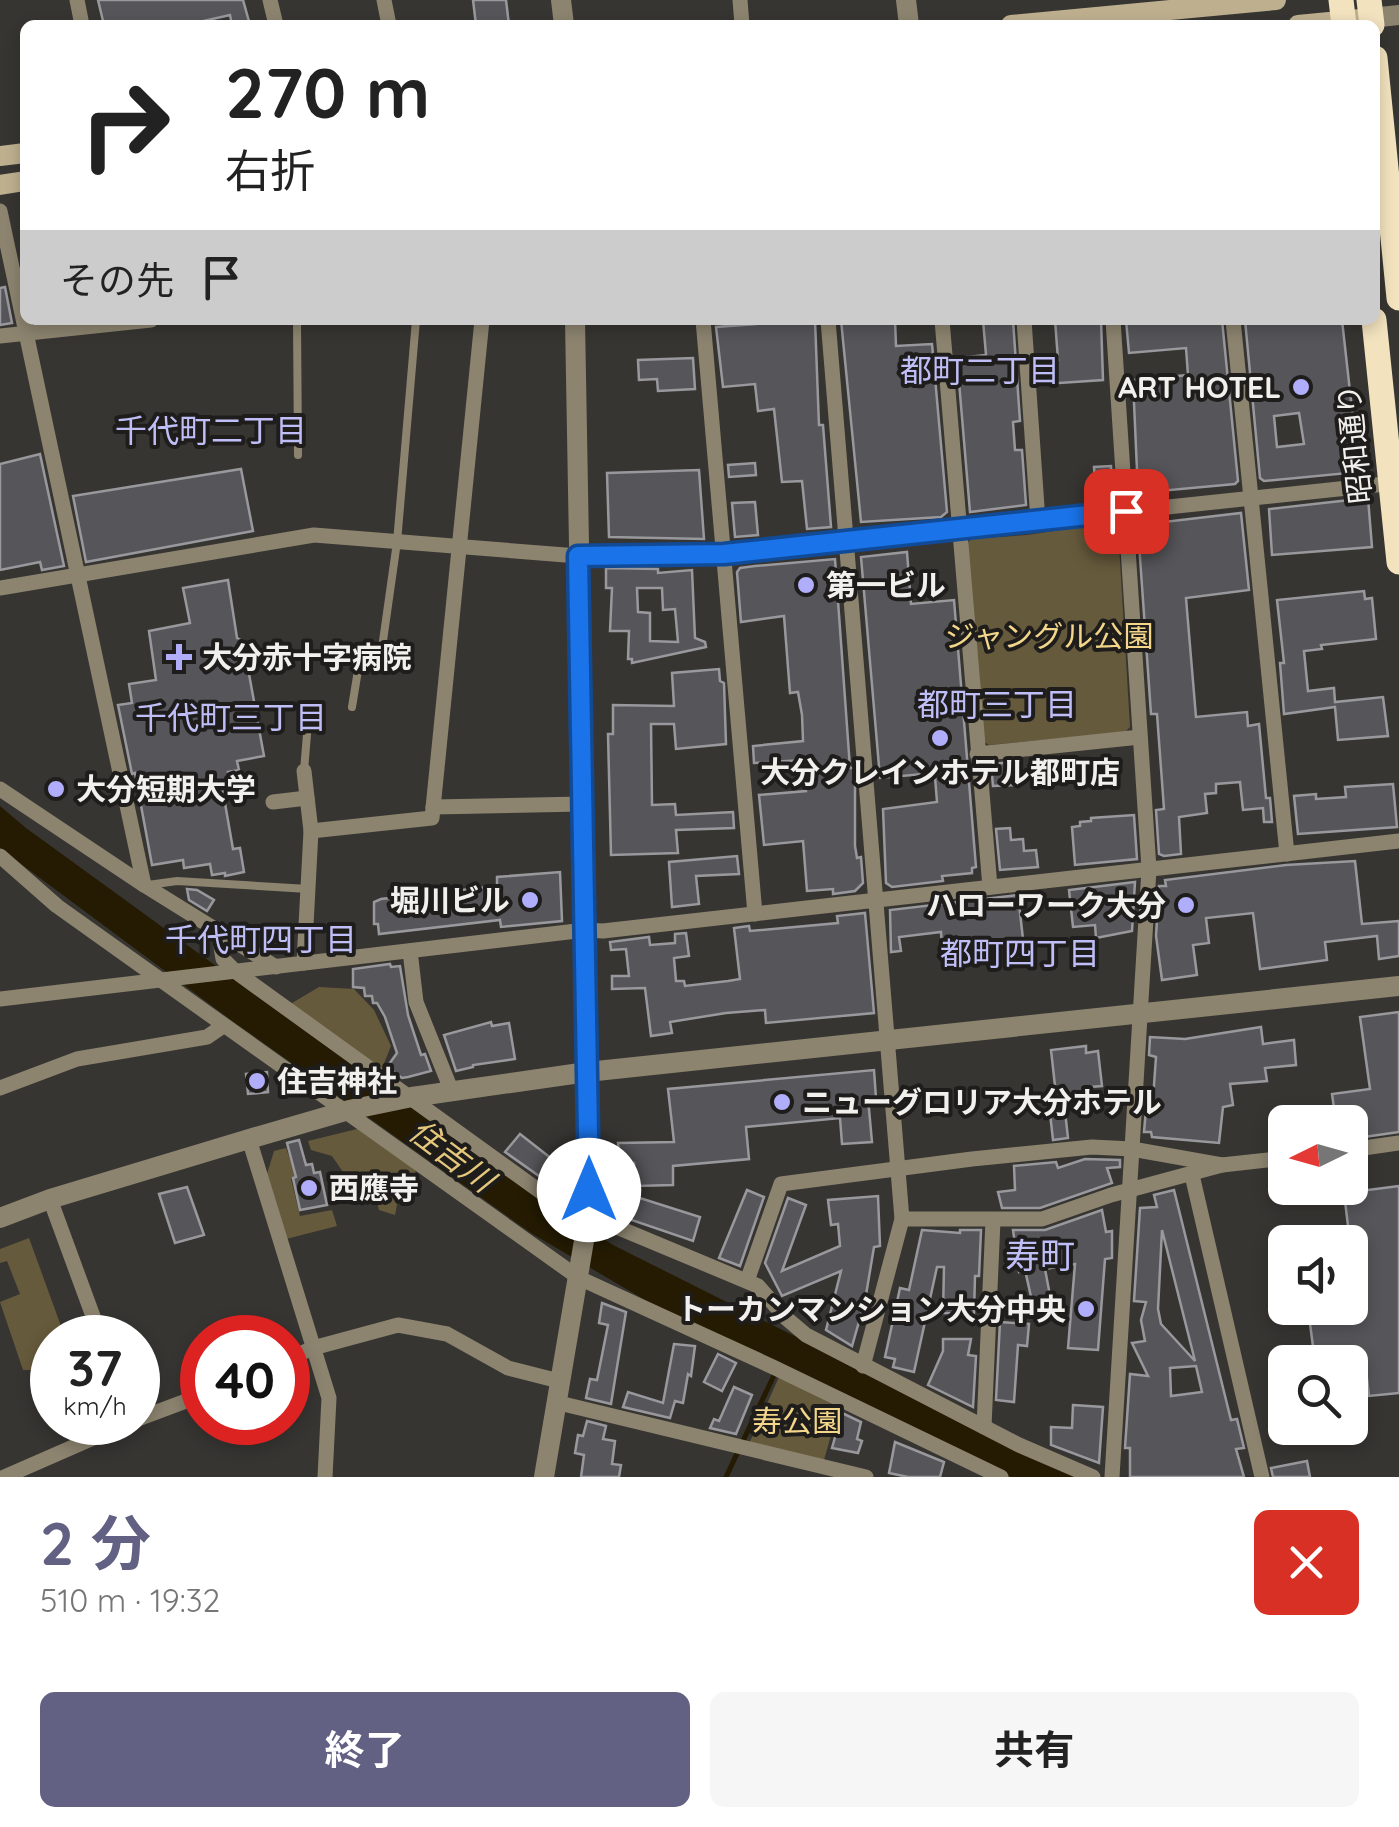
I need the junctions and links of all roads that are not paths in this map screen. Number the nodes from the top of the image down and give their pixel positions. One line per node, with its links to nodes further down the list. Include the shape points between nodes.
1 (1276, 0): 2 (main road)
2 (1249, 1): 3 (main road)
3 (1091, 14): 7 (main road)
4 (1371, 14): 5 (main road); 6 (street)
5 (1343, 15)
6 (1399, 15)
7 (1047, 20)
8 (1380, 108): 9 (highway)
9 (1387, 178): 11 (highway)
10 (0, 211): 12 (street)
11 (1399, 298)
12 (20, 305)
13 (24, 325): 26 (street)
14 (103, 325): 26 (street)
15 (296, 325): 28 (lane)
16 (416, 325): 34 (lane)
17 (481, 325): 36 (street)
18 (574, 325): 38 (street)
19 (703, 325): 37 (street)
20 (828, 325): 35 (street)
21 (942, 325): 33 (street)
22 (1024, 325): 32 (street)
23 (1113, 325): 31 (street)
24 (1233, 325): 30 (street)
25 (1375, 325): 29 (highway, 昭和通り)
26 (26, 333): 27 (street); 40 (street)
27 (0, 336)
28 (298, 456)
29 (1395, 483): 30 (street); 39 (highway, 昭和通り)
30 (1251, 498): 31 (street); 54 (street)
31 (1126, 511): 32 (street); 44 (street)
32 (1038, 521): 33 (street)
33 (959, 529): 35 (street); 45 (street)
34 (397, 542): 36 (street); 40 (street, via 314,535); 42 (lane, via 380,662 360,658)
35 (846, 542): 37 (street); 60 (street)
36 (459, 548): 38 (street); 51 (street)
37 (724, 554): 38 (street); 61 (street)
38 (578, 556): 50 (street)
39 (1399, 562)
40 (77, 574): 41 (street); 57 (street)
41 (0, 588)
42 (352, 707)
43 (308, 722): 46 (lane)
44 (1140, 737): 45 (street); 56 (street)
45 (977, 754): 58 (street)
46 (304, 772): 48 (street)
47 (0, 789): 57 (street)
48 (307, 798): 49 (street); 52 (street)
49 (273, 802)
50 (582, 804): 51 (street); 63 (street)
51 (434, 807): 52 (street, via 432,818)
52 (311, 831): 59 (street)
53 (1399, 841): 54 (street)
54 (1288, 854): 56 (street)
55 (0, 856): 68 (street, via 58,906)
56 (1149, 869): 58 (street); 71 (street)
57 (144, 885): 59 (lane); 62 (street)
58 (990, 887): 60 (street)
59 (308, 889): 65 (street)
60 (876, 900): 61 (street); 73 (street)
61 (755, 914): 63 (street)
62 (218, 929): 66 (street); 67 (street, via 222,959)
63 (584, 930): 64 (street); 74 (street)
64 (410, 951): 65 (street); 76 (street, via 416,1002)
65 (304, 964): 66 (street)
66 (276, 967): 67 (street)
67 (234, 972): 68 (street); 77 (street)
68 (165, 980): 70 (street); 72 (street)
69 (1399, 986): 71 (street)
70 (0, 999)
71 (1140, 1013): 73 (street); 82 (street)
72 (223, 1026): 75 (street, via 208,1037 77,1059); 78 (street)
73 (887, 1039): 74 (street); 85 (street)
74 (587, 1072): 76 (street); 89 (street)
75 (0, 1088)
76 (452, 1092): 77 (street)
77 (410, 1098): 78 (street); 89 (street, via 552,1200)
78 (346, 1111): 79 (street); 93 (street)
79 (249, 1139): 88 (street); 96 (street)
80 (1399, 1143): 81 (street)
81 (1368, 1147)
82 (1132, 1150): 84 (street); 85 (street, via 1092,1148); 87 (street)
83 (1268, 1160): 84 (street)
84 (1222, 1165): 86 (street)
85 (899, 1168): 91 (street); 94 (street, via 781,1184)
86 (1192, 1175): 87 (street); 109 (street)
87 (1129, 1189): 92 (street, via 1056,1216); 108 (street)
88 (50, 1199): 90 (street); 95 (street)
89 (588, 1216): 93 (street); 94 (street)
90 (0, 1218)
91 (902, 1219): 92 (street); 98 (street)
92 (993, 1220): 100 (street)
93 (579, 1278): 99 (street); 106 (street)
94 (747, 1280): 98 (street, via 796,1328)
95 (93, 1315)
96 (314, 1348): 97 (street); 99 (street, via 398,1326 447,1334); 103 (street, via 330,1398)
97 (310, 1350)
98 (863, 1366): 100 (street)
99 (557, 1392): 104 (street); 105 (street)
100 (984, 1427): 107 (street)
101 (77, 1445): 102 (street)
102 (4, 1477)
103 (325, 1477)
104 (544, 1477)
105 (866, 1477)
106 (1001, 1477)
107 (1093, 1477)
108 (1112, 1477)
109 (1262, 1477)

